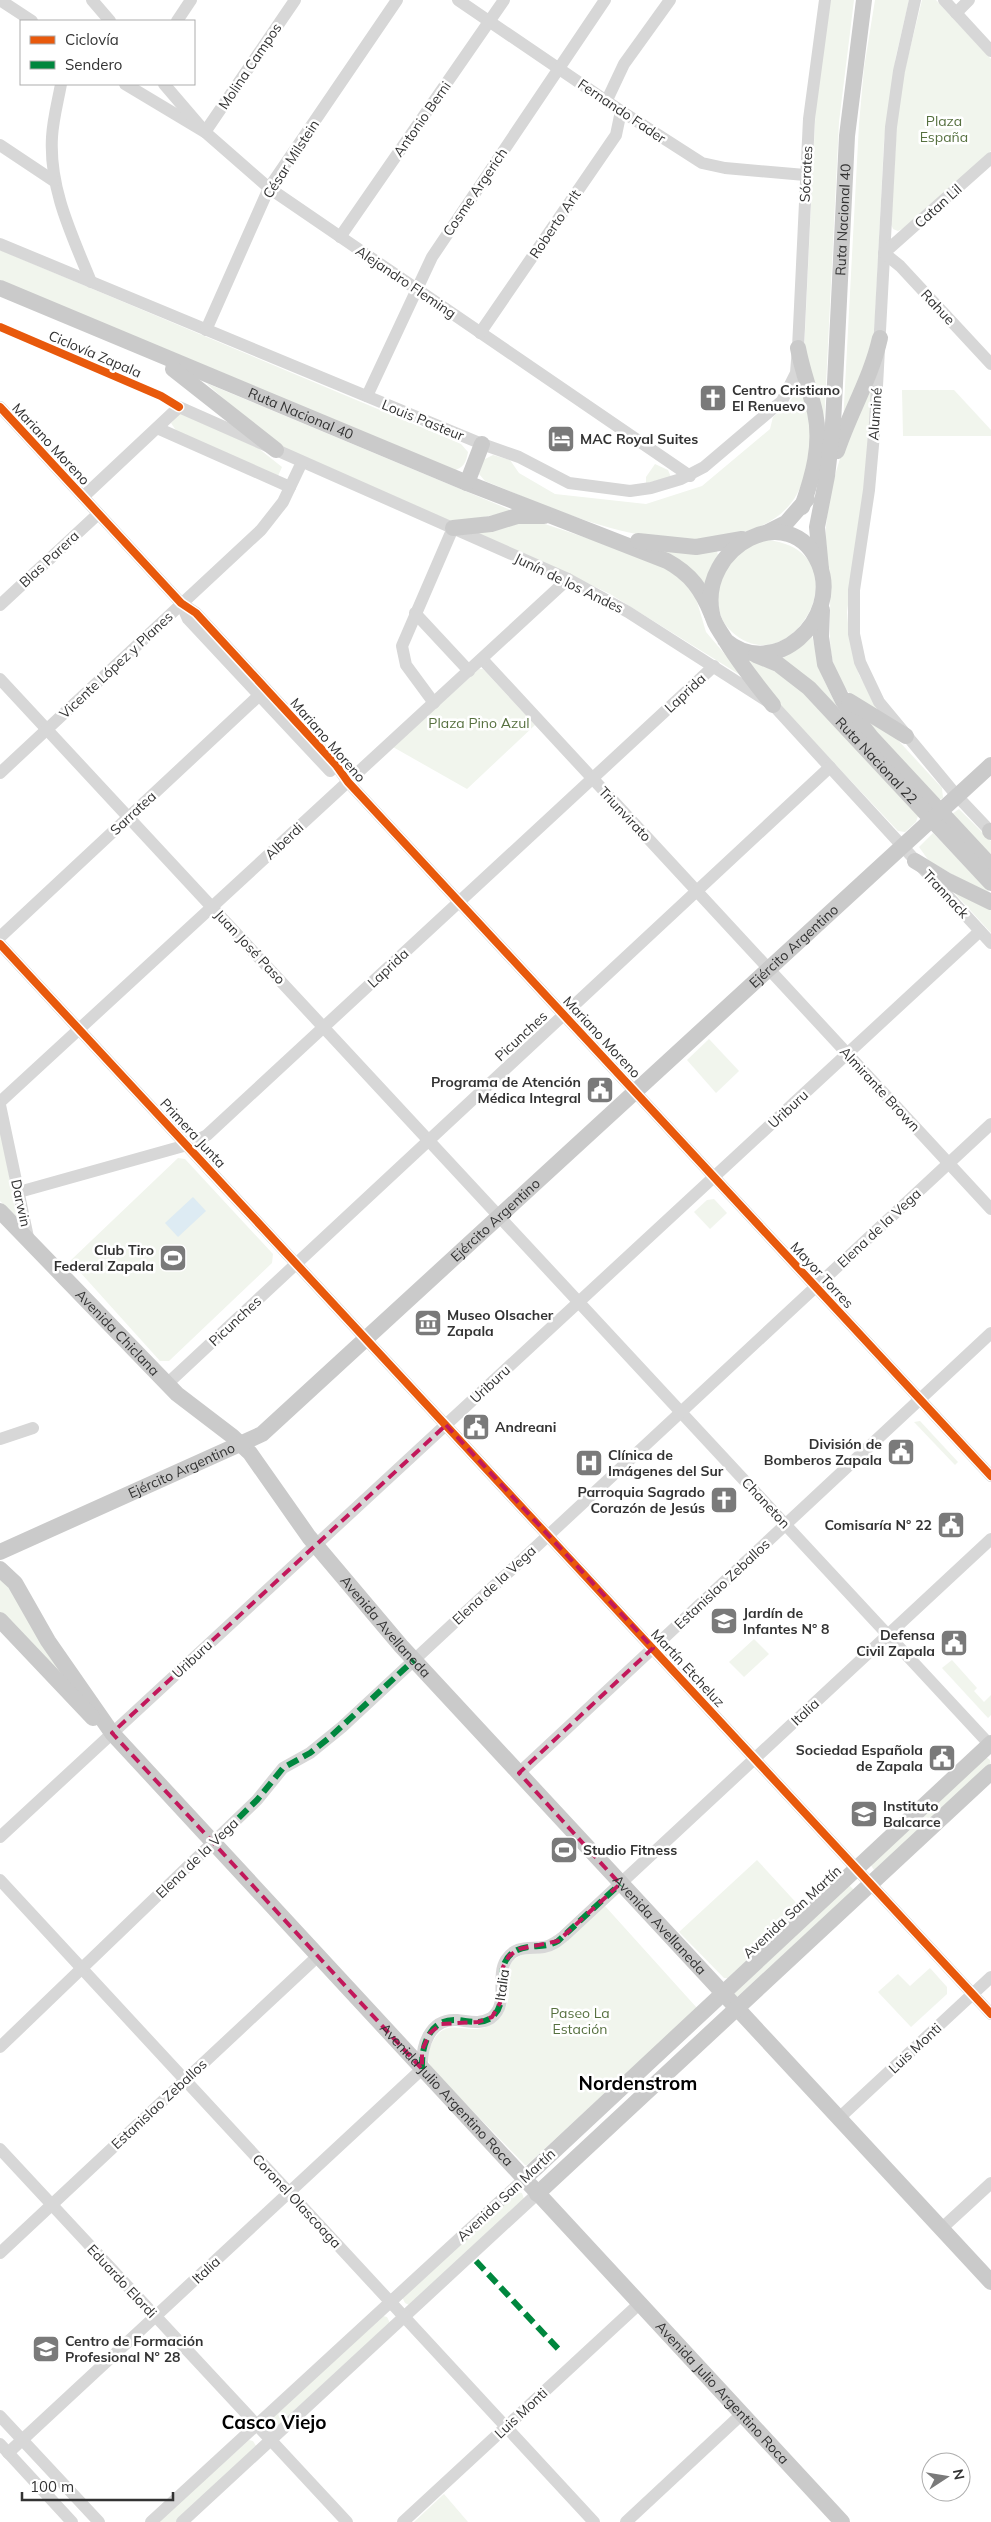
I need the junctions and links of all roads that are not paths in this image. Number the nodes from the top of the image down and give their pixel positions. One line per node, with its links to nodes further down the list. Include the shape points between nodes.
1 (0, 0): 16 (street)
2 (92, 0): 17 (street)
3 (191, 0): 18 (street)
4 (294, 0): 27 (street, Molina Campos)
5 (397, 0): 32 (street, César Milstein)
6 (458, 0): 19 (street, Fernando Fader)
7 (504, 0): 19 (street, Antonio Berni)
8 (605, 0): 21 (street, Cosme Argerich)
9 (670, 0): 25 (street, via 624,64)
10 (825, 0): 30 (street, Sócrates, via 813,80)
11 (864, 0): 49 (main road, Ruta Nacional 40, via 847,136)
12 (915, 0): 35 (street, Aluminé, via 895,98)
13 (944, 0): 15 (street)
14 (969, 0): 15 (street)
15 (956, 13): 20 (street)
16 (30, 20)
17 (109, 20)
18 (178, 20)
19 (489, 21): 21 (street, Fernando Fader); 33 (street, Antonio Berni)
20 (991, 51)
21 (559, 68): 25 (street, Fernando Fader); 38 (street, Cosme Argerich, via 432,257)
22 (61, 85): 31 (street, via 52,136)
23 (128, 85): 27 (street, Alejandro Fleming)
24 (165, 85): 27 (street)
25 (607, 100): 26 (street, Fernando Fader)
26 (621, 111): 30 (street, Fernando Fader, via 690,156 713,167); 40 (street, Roberto Arlt, via 616,135)
27 (205, 132): 32 (street, Alejandro Fleming)
28 (0, 145): 31 (street)
29 (991, 158): 35 (street, Catan Lil)
30 (805, 175): 43 (street, Sócrates)
31 (54, 181): 36 (street)
32 (269, 188): 33 (street, Alejandro Fleming); 39 (street, César Milstein)
33 (340, 237): 38 (street, Alejandro Fleming)
34 (0, 244): 36 (street, Louis Pasteur)
35 (884, 253): 41 (street, Aluminé); 44 (street, Rahue)
36 (91, 282): 39 (street, Louis Pasteur)
37 (0, 288): 42 (main road, Ruta Nacional 40)
38 (416, 290): 40 (street, Alejandro Fleming); 46 (street, Cosme Argerich)
39 (206, 330): 46 (street, Louis Pasteur)
40 (480, 333): 53 (street, Alejandro Fleming)
41 (880, 338): 56 (main road, via 873,366 846,424); 82 (street, Aluminé, via 872,459 852,619 856,647 866,677 879,702)
42 (124, 341): 51 (main road, via 179,373); 54 (main road, Ruta Nacional 40)
43 (798, 348): 53 (street, Louis Pasteur, via 796,373 782,401); 58 (main road, via 815,412 817,437 813,472)
44 (986, 350): 45 (street, Rahue)
45 (991, 364)
46 (367, 396): 50 (street, Louis Pasteur)
47 (0, 407): 57 (street, Mariano Moreno)
48 (157, 428): 51 (street, Junín de los Andes, via 179,407); 55 (street); 57 (street)
49 (832, 439): 56 (main road, Ruta Nacional 40); 58 (main road, Ruta Nacional 40, via 822,472)
50 (482, 444): 53 (street, Louis Pasteur, via 519,457 554,477 574,484 638,491); 54 (main road)
51 (276, 450): 52 (street, Junín de los Andes)
52 (302, 462): 55 (street, Vicente López y Planes); 61 (street, Junín de los Andes)
53 (690, 476)
54 (467, 483): 60 (main road, Ruta Nacional 40)
55 (290, 487): 67 (street, Vicente López y Planes, via 269,521)
56 (824, 491): 64 (main road, Ruta Nacional 40, via 817,527)
57 (83, 497): 59 (street, Mariano Moreno)
58 (802, 507): 63 (main road, Ruta Nacional 40, via 786,523)
59 (98, 514): 67 (street, Mariano Moreno); 68 (street, Blas Parera)
60 (568, 520): 61 (main road, via 524,515 491,524); 62 (main road, Ruta Nacional 40)
61 (452, 528): 65 (street, Junín de los Andes); 69 (street)
62 (604, 535): 63 (main road, Ruta Nacional 40, via 696,548); 70 (main road, Ruta Nacional 40, via 682,570 700,588)
63 (760, 535): 64 (main road, via 783,534 800,541 813,554); 70 (main road, via 734,548 719,567 711,590)
64 (821, 569): 66 (main road)
65 (568, 580): 73 (street, Alberdi); 74 (street, Junín de los Andes, via 628,612)
66 (822, 600): 72 (main road, via 815,620 793,644 774,652); 77 (main road, Ruta Nacional 22, via 822,652)
67 (181, 603): 78 (street, Mariano Moreno, via 188,619); 81 (street, Vicente López y Planes)
68 (0, 605)
69 (415, 613): 75 (street); 79 (street, via 402,653 406,665)
70 (712, 615): 71 (main road)
71 (725, 640): 72 (main road, via 740,650); 80 (main road, via 744,670)
72 (752, 653): 89 (main road, Ruta Nacional 22, via 778,664 809,688)
73 (482, 659): 75 (street, Alberdi); 86 (street, Triunvirato)
74 (714, 666): 80 (street, Junín de los Andes); 86 (street, Laprida)
75 (468, 671): 79 (street, Alberdi)
76 (0, 679): 81 (street, Juan José Paso)
77 (836, 690): 82 (main road, via 856,707); 89 (main road, Ruta Nacional 22)
78 (263, 692): 87 (street, Mariano Moreno, via 330,771); 90 (street, Sarratea)
79 (434, 703): 87 (street, Alberdi)
80 (773, 705): 84 (street, Junín de los Andes)
81 (47, 729): 85 (street, Vicente López y Planes); 90 (street, Juan José Paso)
82 (906, 736): 88 (street, Aluminé)
83 (991, 765): 88 (main road, Ejército Argentino)
84 (830, 767): 92 (street, Junín de los Andes); 96 (street, Picunches)
85 (0, 773)
86 (592, 779): 96 (street, Triunvirato); 97 (street, Laprida)
87 (348, 782): 97 (street, Mariano Moreno); 99 (street, Alberdi)
88 (958, 796): 89 (main road, Ejército Argentino); 91 (street, Aluminé)
89 (936, 815): 92 (main road, Ejército Argentino); 94 (main road, Ruta Nacional 22); 95 (main road, Ruta Nacional 22)
90 (129, 817): 99 (street, Juan José Paso); 101 (street, Sarratea)
91 (991, 832)
92 (901, 846): 93 (street, Trannack); 104 (main road, Ejército Argentino)
93 (915, 861): 98 (main road); 100 (street, Trannack)
94 (991, 866)
95 (991, 883)
96 (696, 891): 104 (street, Triunvirato); 105 (street, Picunches)
97 (459, 902): 105 (street, Mariano Moreno); 106 (street, Laprida)
98 (991, 902)
99 (213, 907): 106 (street, Juan José Paso); 107 (street, Alberdi)
100 (980, 931): 102 (street, Trannack); 108 (street, Uriburu)
101 (0, 937)
102 (991, 943)
103 (0, 944): 107 (street, Primera Junta)
104 (768, 969): 108 (street, Almirante Brown); 109 (main road, Ejército Argentino)
105 (564, 1014): 109 (street, Mariano Moreno); 112 (street, Picunches)
106 (324, 1027): 112 (street, Juan José Paso); 113 (street, Laprida, via 212,1130)
107 (80, 1030): 110 (street, Alberdi); 113 (street, Primera Junta)
108 (847, 1054): 114 (street, Almirante Brown); 115 (street, Uriburu)
109 (635, 1091): 115 (street, Mayor Torres); 119 (main road, Ejército Argentino)
110 (0, 1104): 116 (street, Darwin)
111 (991, 1124): 114 (street, Elena de la Vega)
112 (429, 1139): 119 (street, Juan José Paso); 121 (street, Picunches)
113 (187, 1145): 116 (street, Laprida); 121 (street, Primera Junta)
114 (949, 1163): 117 (street, Almirante Brown); 122 (street, Elena de la Vega)
115 (714, 1177): 122 (street, Mayor Torres); 123 (street, Uriburu)
116 (19, 1192): 120 (street, Darwin)
117 (991, 1209)
118 (0, 1211): 120 (main road, Avenida Chiclana)
119 (500, 1216): 123 (street, Chaneton); 125 (main road, Ejército Argentino)
120 (29, 1242): 126 (main road, Avenida Chiclana)
121 (296, 1263): 125 (street, Primera Junta); 126 (street, Picunches)
122 (816, 1287): 127 (street, Mayor Torres); 128 (street, Elena de la Vega)
123 (579, 1302): 128 (street, Chaneton); 129 (street, Uriburu)
124 (991, 1333): 127 (street, Estanislao Zeballos)
125 (367, 1340): 129 (street, Martín Etcheluz); 132 (main road, Ejército Argentino, via 267,1430)
126 (168, 1384): 132 (main road, Avenida Chiclana, via 186,1403)
127 (920, 1400): 133 (street, Mayor Torres); 134 (street, Estanislao Zeballos)
128 (681, 1412): 134 (street, Chaneton); 135 (street, Elena de la Vega)
129 (446, 1425): 135 (street, Martín Etcheluz); 137 (street, Uriburu)
130 (33, 1428): 131 (street)
131 (0, 1439)
132 (242, 1444): 137 (main road, Avenida Avellaneda); 138 (main road, Ejército Argentino)
133 (991, 1476)
134 (786, 1524): 141 (street, Chaneton); 142 (street, Estanislao Zeballos)
135 (548, 1536): 142 (street, Martín Etcheluz); 143 (street, Elena de la Vega)
136 (991, 1539): 141 (street, Italia)
137 (315, 1546): 143 (main road, Avenida Avellaneda); 144 (street, Uriburu)
138 (0, 1552)
139 (0, 1569): 144 (main road, Avenida Julio Argentino Roca, via 15,1583 48,1641)
140 (0, 1620): 144 (main road, Avenida Julio Argentino Roca, via 83,1709)
141 (888, 1635): 145 (street, Chaneton); 146 (street, Italia)
142 (653, 1648): 146 (street, Martín Etcheluz); 148 (street, Estanislao Zeballos)
143 (414, 1660): 148 (main road, Avenida Avellaneda); 150 (street, Elena de la Vega, via 329,1738 283,1768 257,1800)
144 (112, 1733): 149 (street, Uriburu); 150 (main road, Avenida Julio Argentino Roca)
145 (990, 1745): 151 (main road, Avenida San Martín)
146 (755, 1759): 151 (street, Martín Etcheluz); 153 (street, Italia)
147 (991, 1772): 154 (main road, Avenida San Martín)
148 (519, 1774): 153 (main road, Avenida Avellaneda)
149 (0, 1838)
150 (213, 1843): 155 (main road, Avenida Julio Argentino Roca); 156 (street, Elena de la Vega)
151 (856, 1869): 154 (street, Martín Etcheluz); 158 (main road, Avenida San Martín)
152 (0, 1880): 156 (street, Coronel Olascoaga)
153 (620, 1884): 158 (main road, Avenida Avellaneda); 163 (street, Italia, via 558,1941 543,1947 519,1949 509,1956 503,1967 501,1998 494,2014 478,2022 452,2020 435,2028 425,2040)
154 (871, 1884): 159 (street, Martín Etcheluz); 160 (main road, Avenida San Martín)
155 (318, 1956): 163 (main road, Avenida Julio Argentino Roca); 164 (street, Estanislao Zeballos)
156 (83, 1969): 162 (street, Elena de la Vega); 164 (street, Coronel Olascoaga)
157 (991, 1977): 159 (street, Luis Monti)
158 (722, 1994): 160 (main road, Avenida Avellaneda); 167 (main road, Avenida San Martín)
159 (973, 1994): 161 (street, Martín Etcheluz); 165 (street, Luis Monti)
160 (736, 2009): 165 (main road, Avenida Avellaneda); 170 (main road, Avenida San Martín)
161 (991, 2014)
162 (0, 2046)
163 (422, 2069): 167 (main road, Avenida Julio Argentino Roca); 169 (street, Italia)
164 (185, 2080): 169 (street, Coronel Olascoaga); 171 (street, Estanislao Zeballos)
165 (838, 2119): 172 (main road, Avenida Avellaneda)
166 (0, 2150): 171 (street, Eduardo Elordi)
167 (523, 2180): 170 (main road, Avenida Julio Argentino Roca); 175 (street, Avenida San Martín)
168 (991, 2183): 172 (street)
169 (289, 2192): 175 (street, Coronel Olascoaga); 177 (street, Italia)
170 (536, 2194): 176 (main road, Avenida Julio Argentino Roca); 178 (street, Avenida San Martín)
171 (51, 2205): 173 (street, Estanislao Zeballos); 177 (street, Eduardo Elordi)
172 (942, 2229): 174 (main road, Avenida Avellaneda)
173 (0, 2252)
174 (991, 2282)
175 (390, 2302): 178 (street, Coronel Olascoaga); 181 (street, Avenida San Martín)
176 (639, 2304): 179 (main road, Avenida Julio Argentino Roca); 182 (street, Luis Monti)
177 (156, 2316): 181 (street, Eduardo Elordi); 183 (street, Italia)
178 (404, 2316): 182 (street, Coronel Olascoaga); 184 (street, Avenida San Martín)
179 (742, 2414): 193 (street); 194 (main road, Avenida Julio Argentino Roca)
180 (0, 2416): 183 (street)
181 (257, 2425): 184 (street, Eduardo Elordi); 188 (street, Avenida San Martín)
182 (506, 2427): 191 (street, Luis Monti); 192 (street, Coronel Olascoaga)
183 (23, 2440): 185 (street, Italia); 187 (street)
184 (271, 2440): 189 (street, Avenida San Martín); 190 (street, Eduardo Elordi)
185 (4, 2448): 186 (street)
186 (72, 2522)
187 (99, 2522)
188 (151, 2522)
189 (182, 2522)
190 (347, 2522)
191 (403, 2522)
192 (594, 2522)
193 (626, 2522)
194 (842, 2522)

